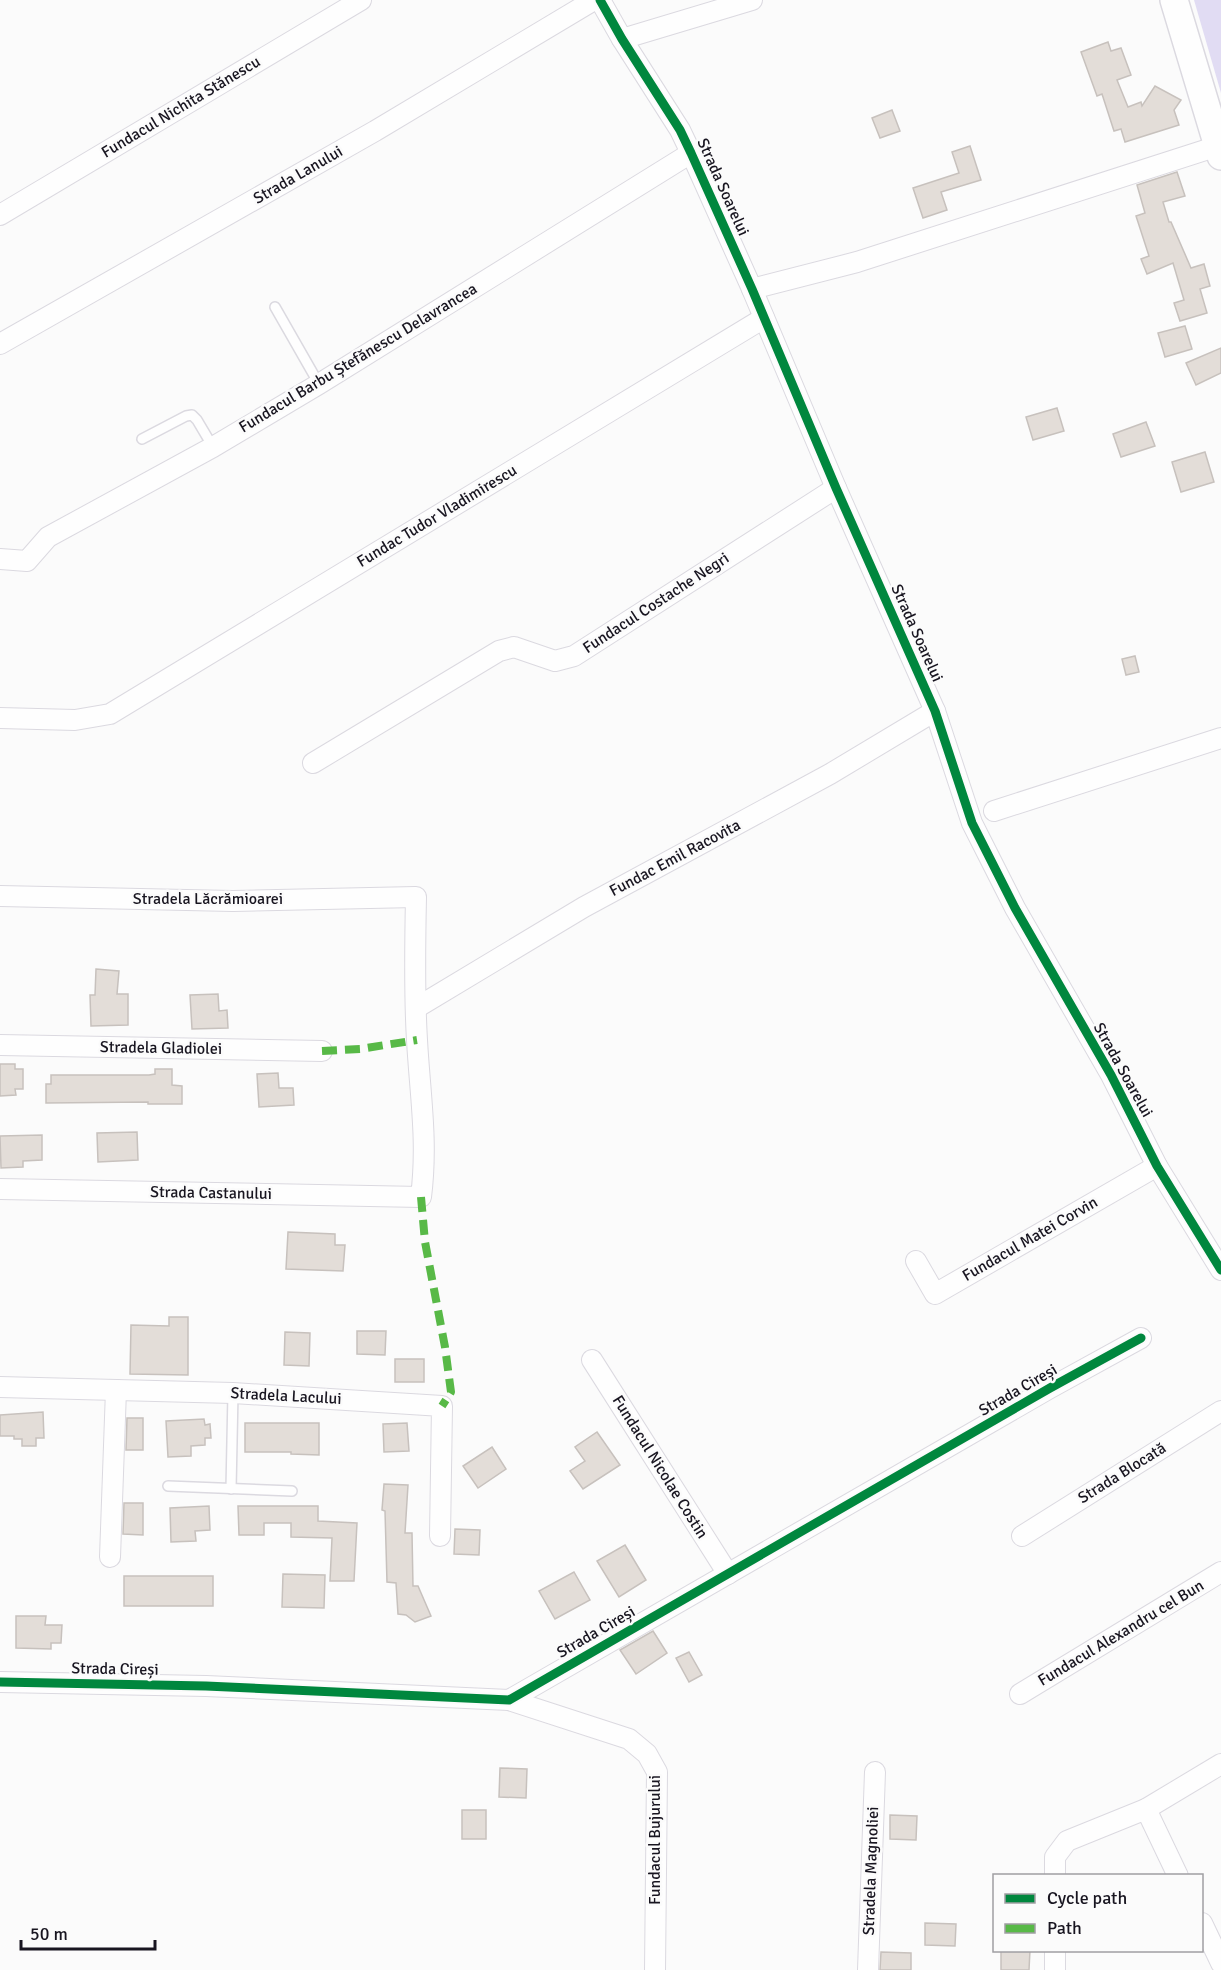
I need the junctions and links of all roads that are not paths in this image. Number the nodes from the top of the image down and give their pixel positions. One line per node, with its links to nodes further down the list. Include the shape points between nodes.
1 (361, 0): 9 (street, Fundacul Nichita Stănescu)
2 (594, 0): 13 (street, Strada Lanului, via 375,131)
3 (600, 0): 6 (street, Strada Soarelui)
4 (752, 0): 6 (street)
5 (1174, 0): 7 (main road)
6 (622, 39): 8 (street, Strada Soarelui)
7 (1220, 151): 10 (street, via 857,262)
8 (691, 153): 10 (street, Strada Soarelui); 14 (street, Fundacul Barbu Ștefănescu Delavrancea)
9 (0, 215)
10 (752, 289): 12 (street, Strada Soarelui)
11 (275, 307): 14 (lane)
12 (764, 318): 17 (street, Strada Soarelui); 20 (street, Fundac Tudor Vladimirescu, via 110,714 75,720)
13 (0, 344)
14 (319, 384): 16 (street, Fundacul Barbu Ștefănescu Delavrancea)
15 (142, 439): 16 (lane, via 192,416)
16 (213, 447): 18 (street, Fundacul Barbu Ștefănescu Delavrancea, via 48,537 27,561)
17 (836, 488): 19 (street, Strada Soarelui); 22 (street, Fundacul Costache Negri, via 574,656 555,661 514,647 499,651)
18 (0, 559)
19 (935, 711): 25 (street, Fundac Emil Racovita, via 830,774 584,907); 28 (street, Strada Soarelui, via 972,823)
20 (0, 718)
21 (1221, 738): 23 (street)
22 (313, 763)
23 (994, 811)
24 (0, 896): 25 (street, Stradela Lăcrămioarei, via 233,901 416,897)
25 (416, 1008): 29 (street, Strada Castanului, via 424,1116 422,1197)
26 (0, 1045): 27 (street, Stradela Gladiolei)
27 (322, 1051)
28 (1157, 1166): 30 (street, Fundacul Matei Corvin, via 935,1294); 31 (street, Strada Soarelui)
29 (0, 1189)
30 (916, 1261)
31 (1221, 1270)
32 (1141, 1338): 45 (street, Strada Cireși)
33 (592, 1360): 45 (street, Fundacul Nicolae Costin)
34 (0, 1387): 35 (street, Stradela Lacului)
35 (117, 1390): 36 (street, Stradela Lacului); 43 (street)
36 (233, 1393): 39 (lane); 41 (street, Stradela Lacului, via 442,1406)
37 (1221, 1411): 42 (street, Strada Blocată)
38 (168, 1486): 39 (lane)
39 (231, 1489): 40 (lane)
40 (292, 1491)
41 (440, 1536)
42 (1022, 1536)
43 (110, 1557)
44 (1221, 1572): 47 (street, Fundacul Alexandru cel Bun)
45 (728, 1574): 48 (street, Strada Cireși)
46 (0, 1682): 48 (street, Strada Cireși, via 206,1686)
47 (1020, 1694)
48 (509, 1700): 57 (street, Fundacul Bujurului, via 629,1739 647,1754 657,1772)
49 (1221, 1764): 51 (street)
50 (875, 1772): 58 (street, Stradela Magnoliei)
51 (1146, 1809): 52 (street, via 1067,1841 1055,1857); 53 (street)
52 (1055, 1874)
53 (1178, 1874)
54 (1203, 1925): 56 (street)
55 (1055, 1952): 59 (street)
56 (1221, 1963)
57 (655, 1970)
58 (868, 1970)
59 (1055, 1970)

